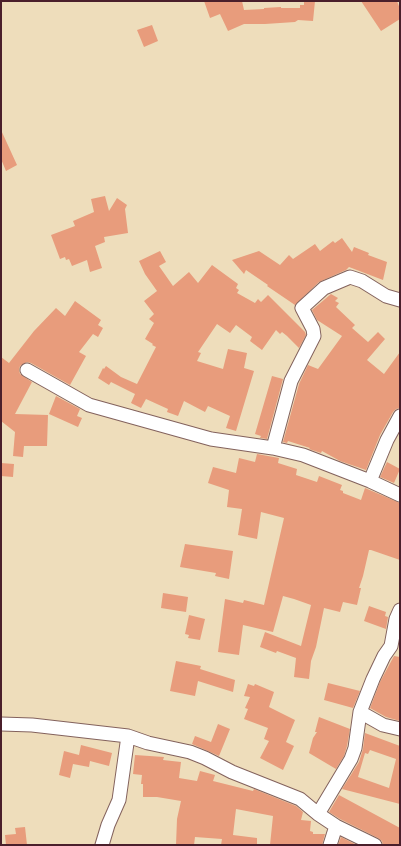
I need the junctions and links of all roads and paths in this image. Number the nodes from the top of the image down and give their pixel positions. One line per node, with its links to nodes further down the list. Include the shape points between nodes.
1 (400, 300): 4 (street, via 386,296 362,281 350,277 324,288 302,308 314,336 291,381)
2 (27, 370): 4 (street, via 89,405 211,439)
3 (400, 416): 5 (street)
4 (273, 448): 5 (street, via 303,455)
5 (370, 481): 6 (street)
6 (400, 495)
7 (400, 610): 8 (street, via 391,646 376,673)
8 (360, 712): 10 (street, via 383,725); 12 (street, via 351,759)
9 (1, 724): 11 (street)
10 (400, 729)
11 (128, 736): 12 (street, via 148,744 190,752 300,799); 14 (street, via 119,800)
12 (318, 814): 13 (street)
13 (336, 826): 15 (street); 16 (street)
14 (102, 845)
15 (330, 845)
16 (375, 845)

